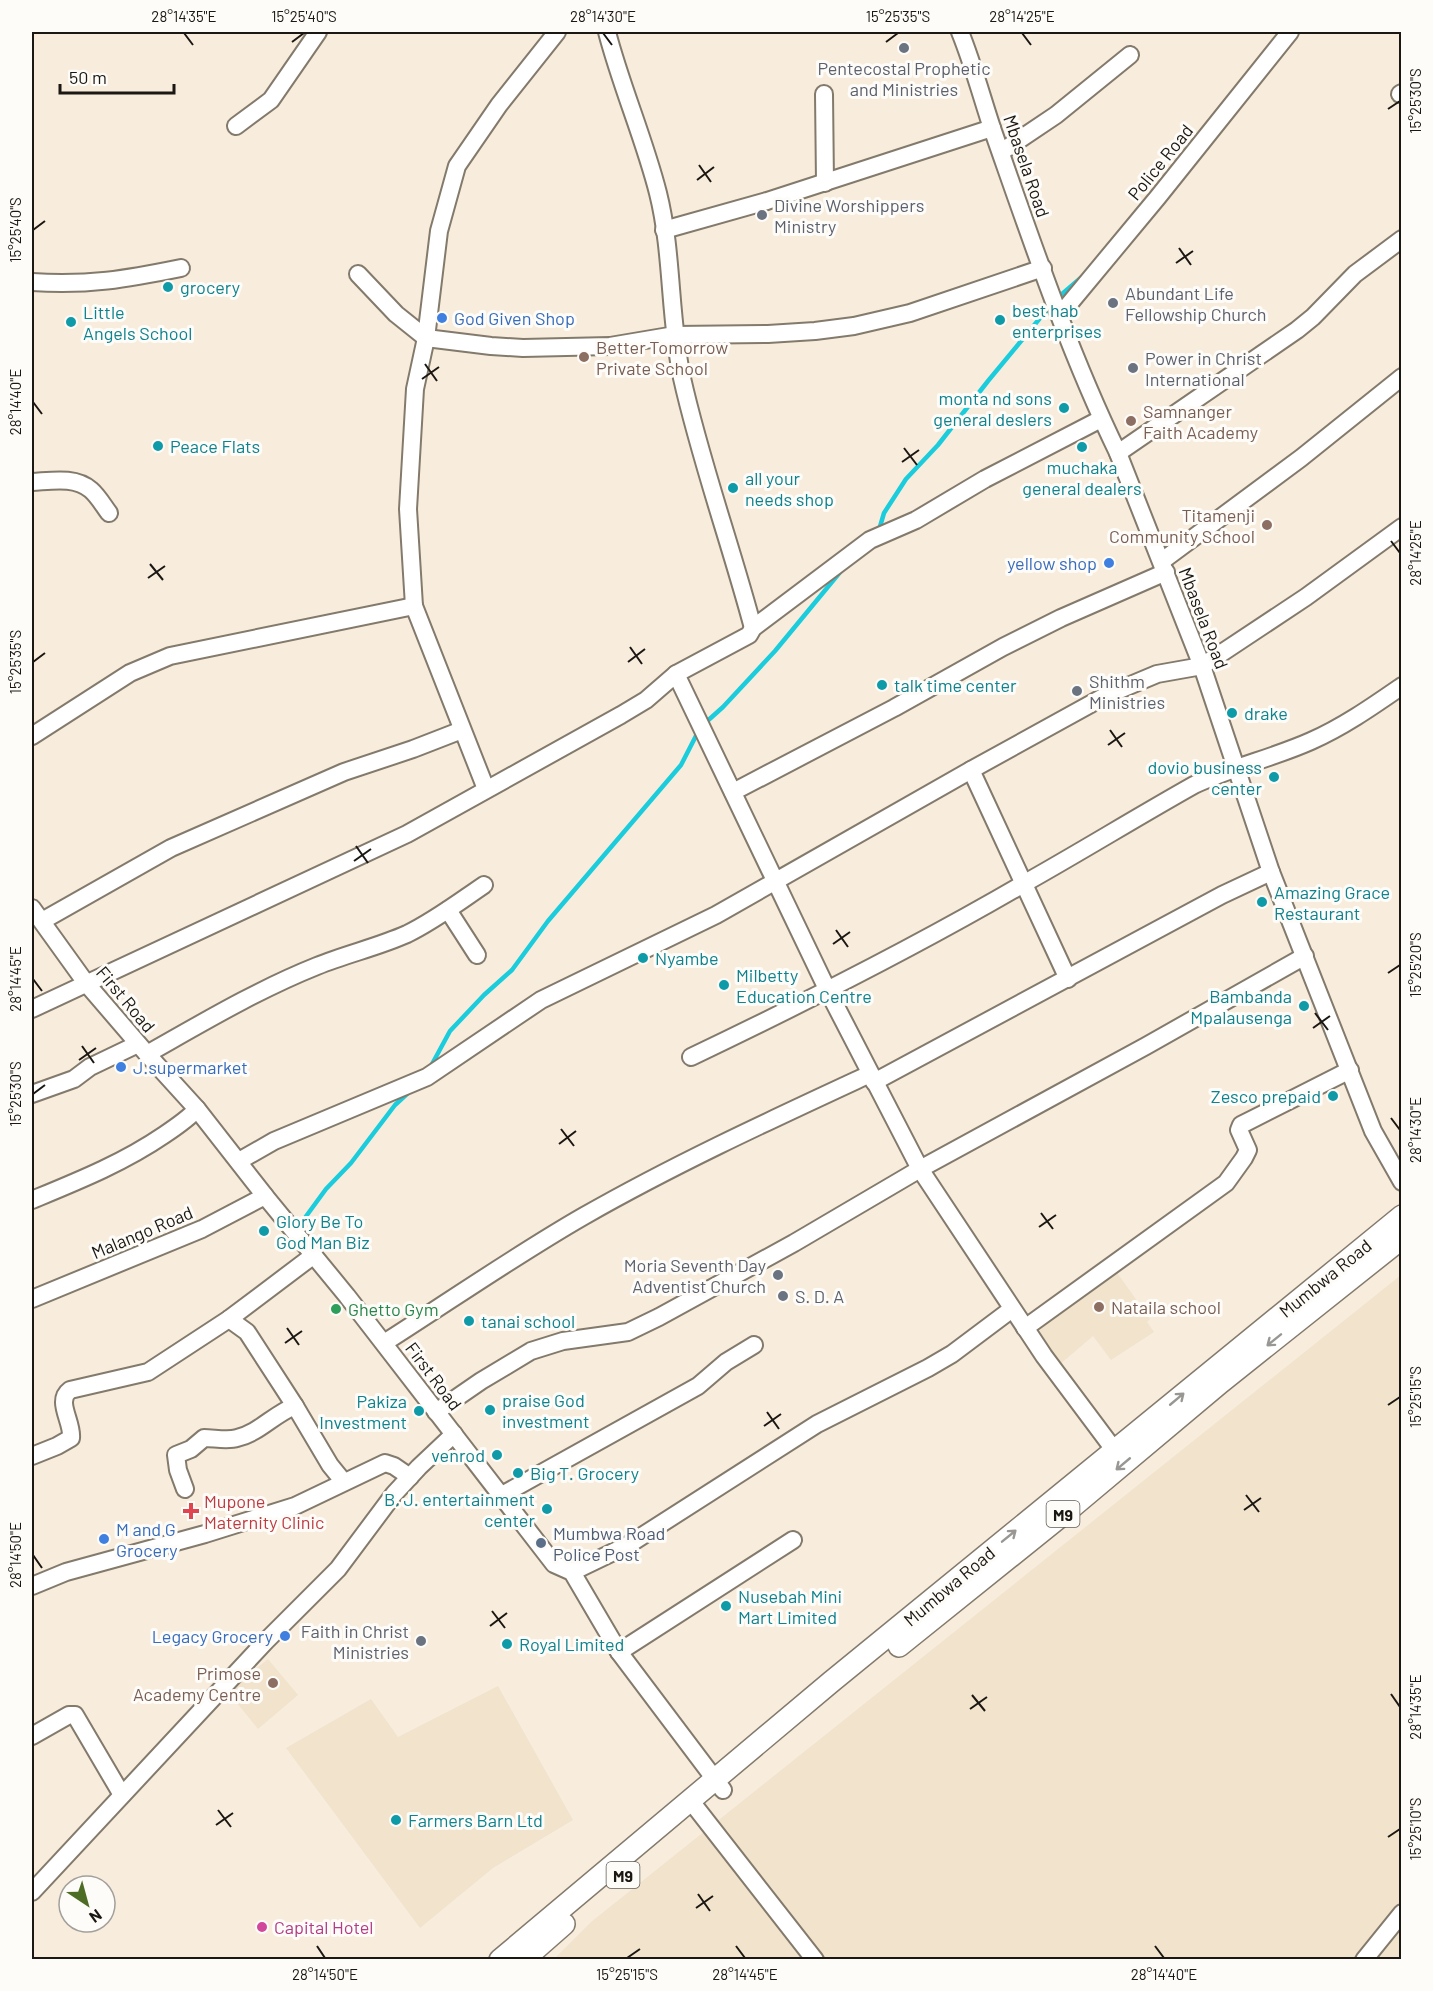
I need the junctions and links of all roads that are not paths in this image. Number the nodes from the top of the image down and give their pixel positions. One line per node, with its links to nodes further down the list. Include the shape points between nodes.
1 (318, 32): 8 (street, via 271,100)
2 (557, 32): 20 (street, via 457,166 439,231)
3 (607, 32): 12 (street, via 658,194)
4 (960, 32): 9 (street, Mbasela Road)
5 (1290, 32): 18 (street, Police Road)
6 (1130, 55): 10 (street, via 1056,115)
7 (824, 94): 11 (street)
8 (236, 126)
9 (992, 128): 10 (street, Mbasela Road); 11 (street)
10 (1001, 152): 15 (street, Mbasela Road)
11 (825, 183): 12 (street)
12 (664, 230): 19 (street)
13 (1401, 239): 23 (street, via 1355,274 1297,330)
14 (181, 268): 17 (street, via 90,284)
15 (1043, 268): 18 (street, Mbasela Road); 19 (street, via 910,313 854,326 780,333)
16 (358, 274): 20 (street, via 396,314)
17 (32, 282)
18 (1060, 315): 22 (street, Mbasela Road)
19 (675, 335): 20 (street, via 610,346 523,348); 29 (street, via 693,424)
20 (426, 338): 28 (street, via 415,389 408,509)
21 (1401, 377): 27 (street)
22 (1101, 419): 23 (street, Mbasela Road); 29 (street, via 916,520 870,540)
23 (1118, 453): 27 (street, Mbasela Road)
24 (32, 482): 25 (street, via 79,483 91,490)
25 (109, 513)
26 (1401, 527): 30 (street)
27 (1164, 567): 30 (street, Mbasela Road); 38 (street, via 1003,647)
28 (414, 606): 33 (street); 34 (street, via 170,656 130,673)
29 (753, 628): 31 (street, via 741,640)
30 (1202, 666): 35 (street, Mbasela Road); 36 (street, via 1137,681)
31 (676, 675): 37 (street, via 630,710); 38 (street)
32 (1401, 686): 35 (street, via 1310,742)
33 (462, 730): 37 (street); 44 (street, via 344,772 171,848)
34 (32, 736)
35 (1235, 768): 39 (street, Mbasela Road); 41 (street, via 1194,785)
36 (971, 770): 40 (street); 41 (street)
37 (486, 789): 48 (street, via 407,834)
38 (733, 792): 40 (street)
39 (1271, 872): 46 (street, Mbasela Road); 47 (street)
40 (775, 880): 49 (street); 57 (street, via 687,930 541,1000 427,1077 283,1137)
41 (1024, 884): 47 (street); 49 (street)
42 (484, 885): 43 (street)
43 (448, 910): 45 (street); 51 (street, via 409,933 317,966)
44 (37, 915): 48 (street, First Road)
45 (477, 954)
46 (1305, 956): 53 (street, Mbasela Road); 58 (street)
47 (1068, 979): 54 (street)
48 (86, 983): 50 (street); 51 (street, First Road)
49 (828, 991): 52 (street); 54 (street)
50 (32, 1009)
51 (142, 1049): 55 (street, via 90,1067 75,1079); 56 (street, First Road)
52 (692, 1057)
53 (1350, 1070): 59 (street, Mbasela Road, via 1373,1131); 68 (street, via 1241,1125 1239,1130 1248,1150 1226,1183)
54 (872, 1078): 58 (street); 69 (street, via 790,1110 592,1211)
55 (32, 1094)
56 (197, 1109): 57 (street, First Road); 61 (street, via 176,1127 115,1165)
57 (239, 1161): 60 (street, First Road)
58 (920, 1169): 66 (street); 72 (street, via 659,1317 628,1332 563,1341 531,1352 481,1380)
59 (1401, 1182)
60 (265, 1196): 64 (street, First Road); 65 (street, Malango Road, via 202,1228)
61 (32, 1200)
62 (1401, 1216): 74 (main road, Mumbwa Road / M9, one-way to 62)
63 (1401, 1238): 85 (main road, Mumbwa Road / M9, one-way to 85, via 1072,1508)
64 (314, 1255): 67 (street); 69 (street, First Road)
65 (32, 1299)
66 (1012, 1309): 68 (street); 81 (street, via 951,1354 817,1424 628,1545)
67 (229, 1319): 71 (street, via 247,1332); 75 (street, via 148,1372 70,1390 63,1402 71,1438)
68 (1025, 1328): 74 (street)
69 (384, 1343): 72 (street, First Road)
70 (754, 1345): 79 (street, via 698,1386)
71 (295, 1406): 77 (street); 78 (street, via 237,1439 204,1438 176,1455)
72 (436, 1412): 73 (street, First Road)
73 (454, 1434): 76 (street); 79 (street, First Road)
74 (1115, 1451): 85 (main road, Mumbwa Road / M9, one-way to 74, via 831,1682)
75 (32, 1456)
76 (410, 1477): 77 (street, via 385,1463); 86 (street, via 338,1569)
77 (343, 1481): 82 (street, via 295,1506 255,1520 87,1566)
78 (185, 1489)
79 (502, 1495): 81 (street, First Road, via 554,1563)
80 (793, 1540): 83 (street)
81 (573, 1572): 83 (street, First Road)
82 (32, 1586)
83 (619, 1653): 85 (street, First Road)
84 (32, 1736): 86 (street, via 75,1715)
85 (720, 1785): 87 (main road, Mumbwa Road / M9)
86 (122, 1795): 88 (street)
87 (694, 1805): 90 (main road, Mumbwa Road / M9); 91 (main road, Mumbwa Road / M9); 92 (street)
88 (32, 1892)
89 (1401, 1913): 93 (street)
90 (500, 1959)
91 (524, 1959)
92 (815, 1959)
93 (1364, 1959)

